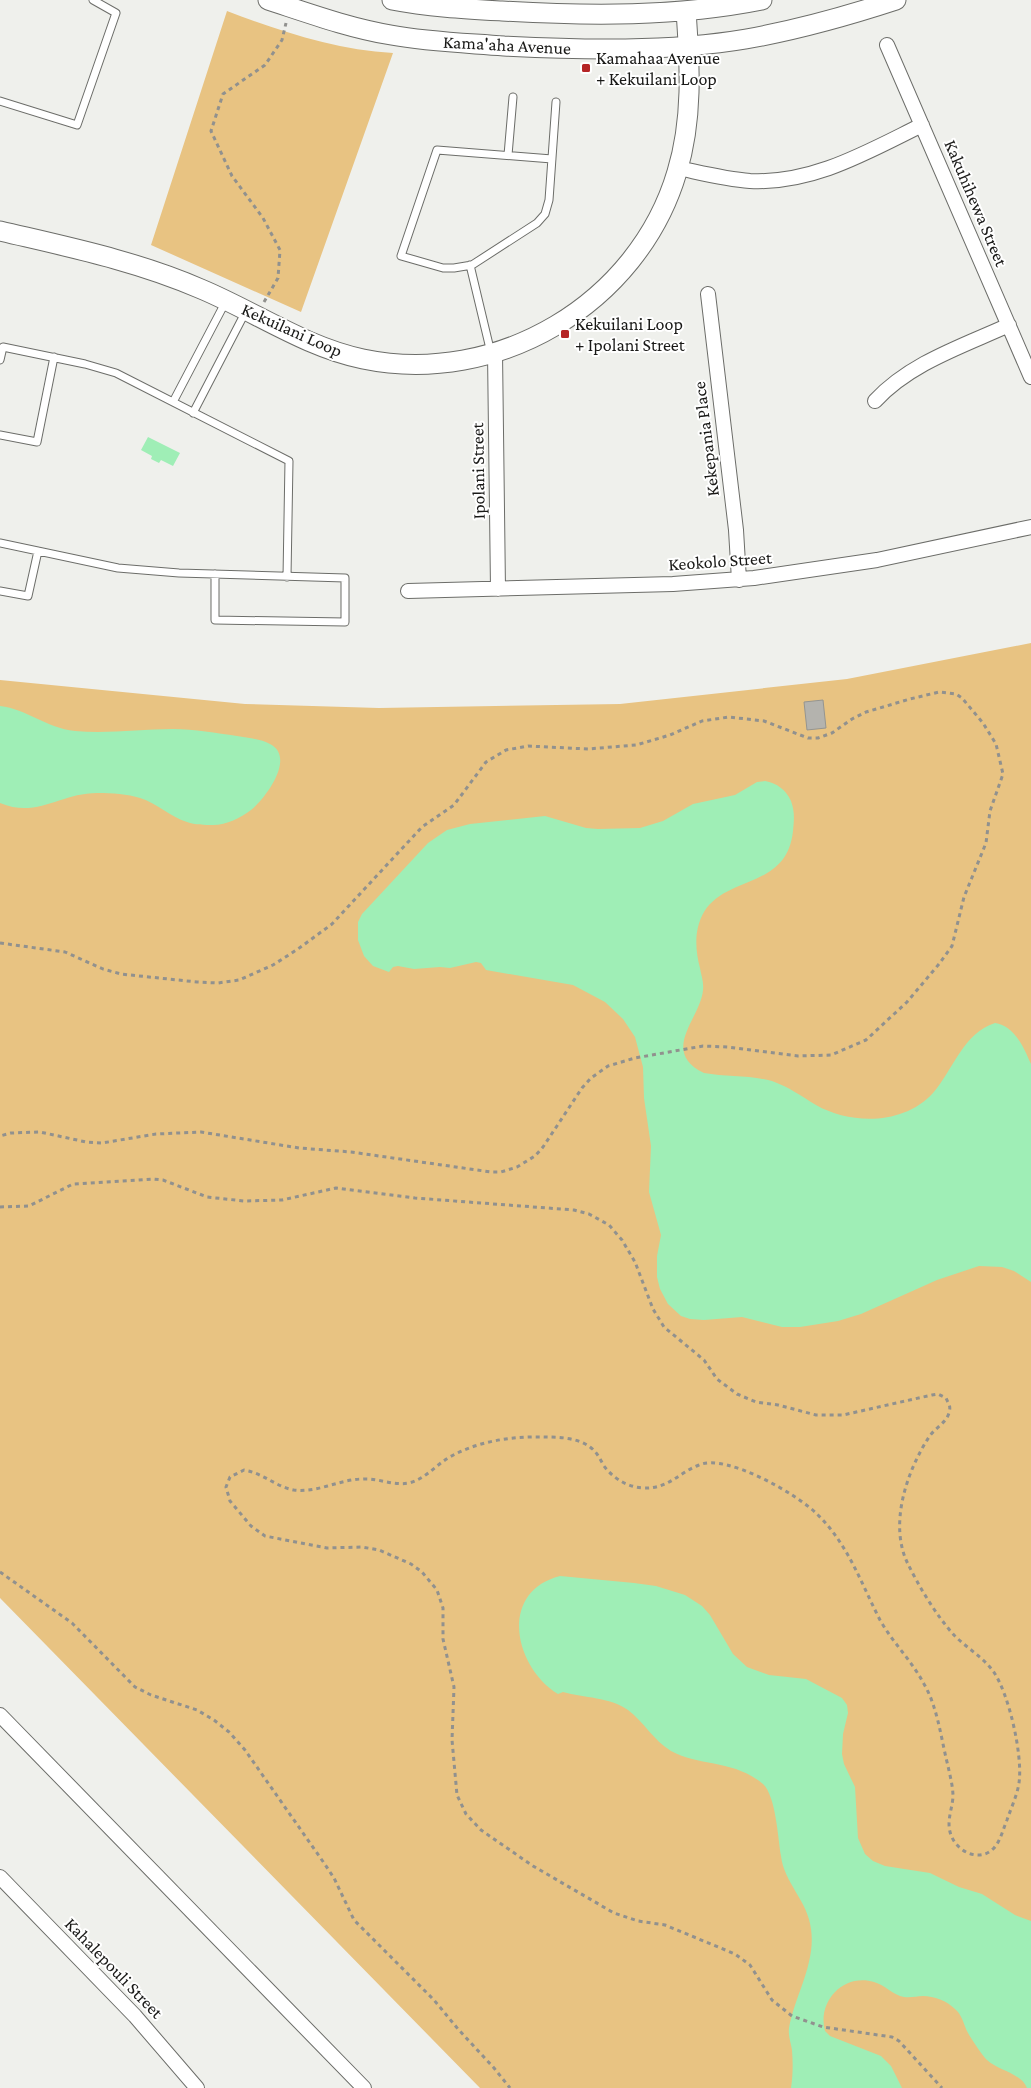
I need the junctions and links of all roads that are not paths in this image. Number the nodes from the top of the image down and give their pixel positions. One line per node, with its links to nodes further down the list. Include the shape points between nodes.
1 (93, 0): 10 (lane, via 116,13 77,125)
2 (268, 0): 8 (street, Kama'aha Avenue, via 364,29 424,40 557,49)
3 (392, 0): 6 (street, Kama'aha Avenue, via 429,6 558,14)
4 (762, 0): 6 (street, Kama'aha Avenue)
5 (896, 0): 8 (street, Kama'aha Avenue, via 791,29)
6 (686, 11): 8 (street, Kekuilani Loop)
7 (887, 45): 12 (street, Kakuhihewa Street)
8 (688, 46): 15 (street, Kekuilani Loop, via 690,104)
9 (513, 97): 13 (lane)
10 (0, 101)
11 (556, 102): 14 (lane)
12 (922, 125): 15 (street, via 828,170 791,178 751,181); 21 (street, Kakuhihewa Street)
13 (508, 155): 14 (lane); 17 (lane, via 437,150 401,256 443,268)
14 (552, 159): 17 (lane, via 548,207 541,219)
15 (678, 168): 22 (street, Kekuilani Loop, via 670,194 648,236 603,291 546,332)
16 (0, 231): 19 (street, Kekuilani Loop, via 132,263)
17 (470, 265): 22 (lane)
18 (708, 294): 35 (street, Kekepania Place)
19 (226, 300): 20 (street, Kekuilani Loop); 27 (lane)
20 (251, 313): 22 (street, Kekuilani Loop, via 318,346 371,360 433,364); 28 (lane)
21 (1009, 325): 25 (street, Kakuhihewa Street); 26 (street, via 914,369 892,383)
22 (493, 353): 36 (street, Ipolani Street)
23 (54, 357): 24 (lane, via 3,347); 27 (lane, via 116,373); 29 (lane, via 37,442)
24 (0, 360)
25 (1031, 377)
26 (875, 401)
27 (173, 402): 28 (lane)
28 (193, 413): 34 (lane, via 289,461)
29 (0, 435)
30 (1031, 527): 35 (street, Keokolo Street, via 877,560)
31 (0, 543): 32 (lane)
32 (38, 551): 33 (lane, via 118,568); 37 (lane, via 28,596)
33 (215, 574): 34 (lane); 34 (lane, via 215,620 345,622 345,578)
34 (287, 576)
35 (739, 580): 36 (street, Keokolo Street)
36 (498, 589): 38 (street, Keokolo Street)
37 (0, 591)
38 (408, 591)
39 (0, 1715): 42 (street)
40 (0, 1877): 41 (street, Kahalepouli Street, via 135,2016)
41 (197, 2088)
42 (364, 2088)

